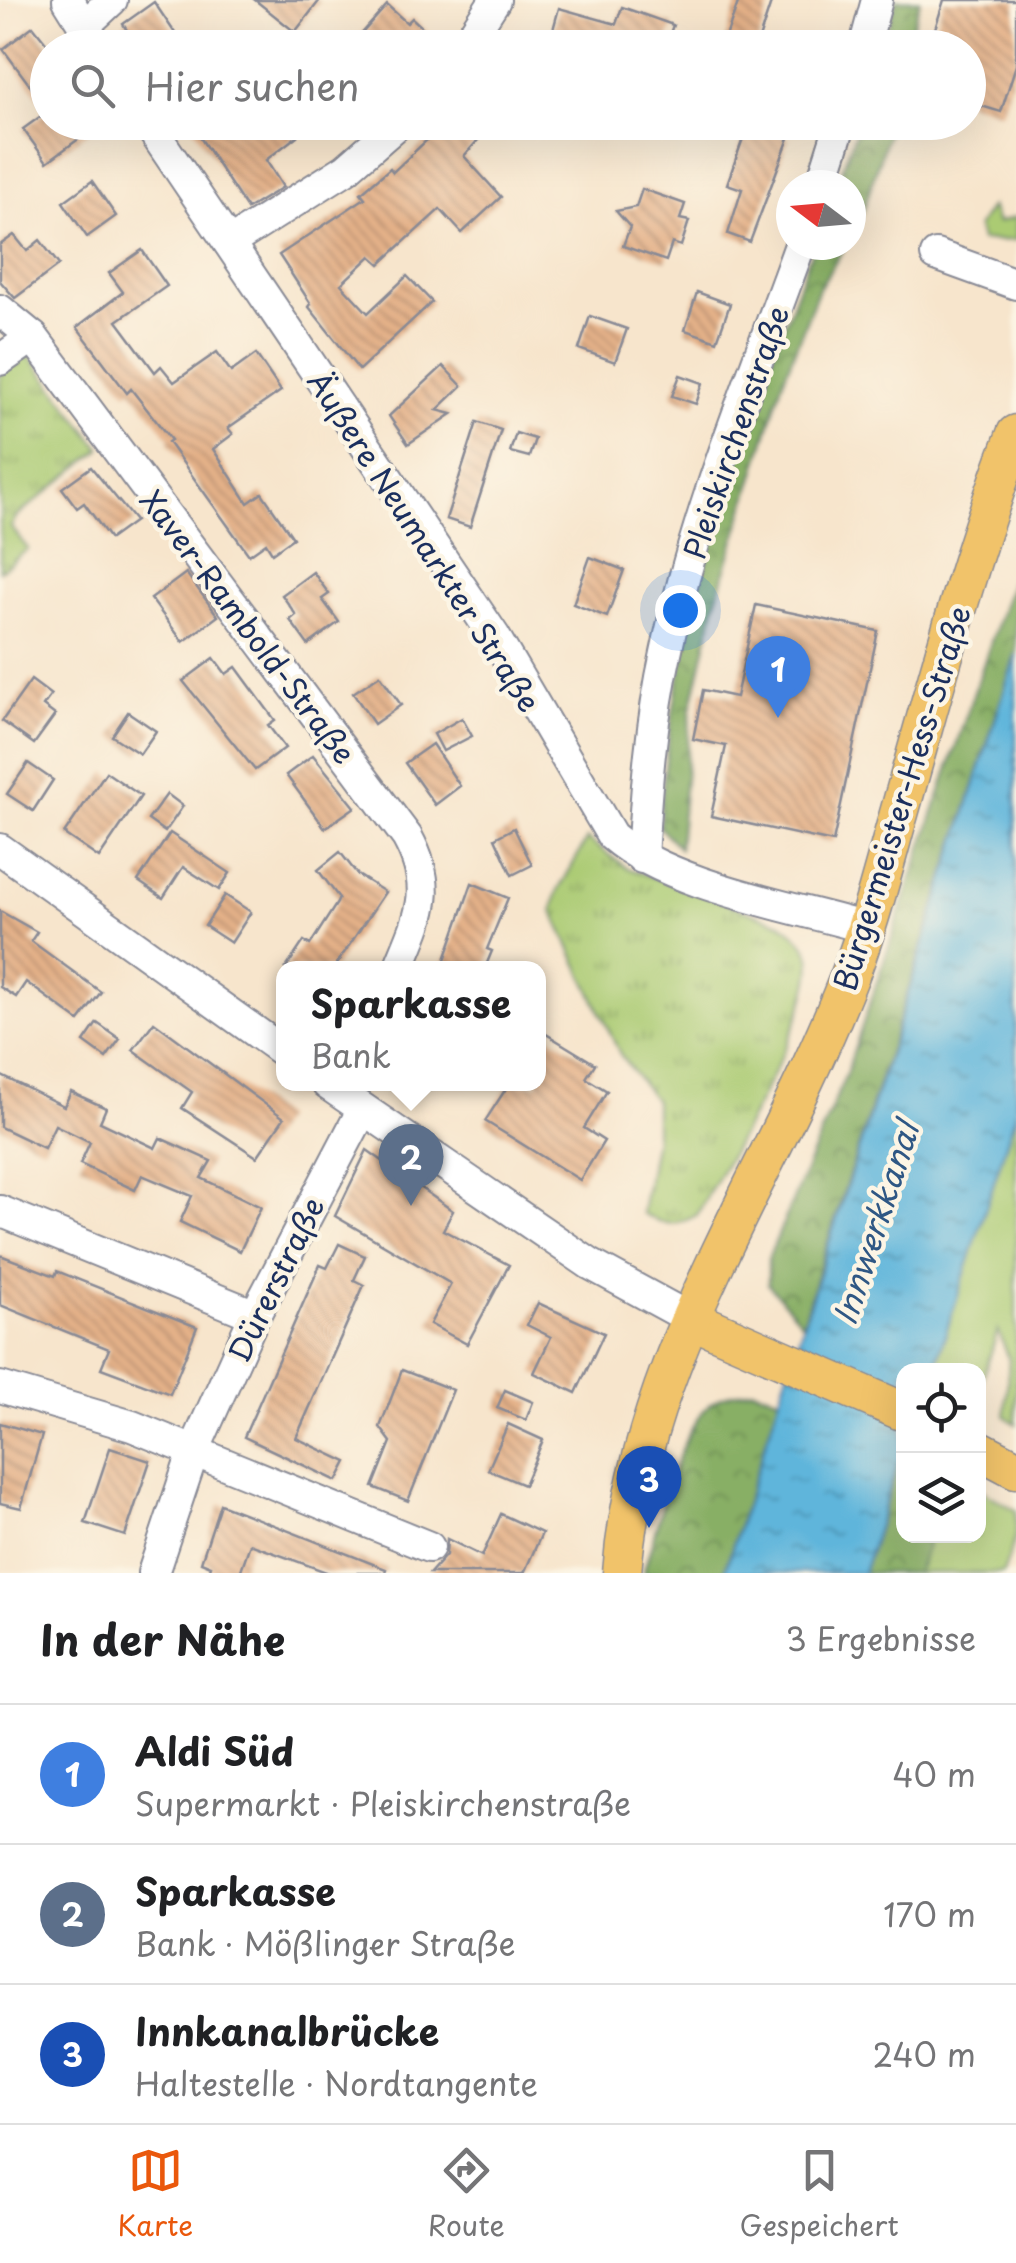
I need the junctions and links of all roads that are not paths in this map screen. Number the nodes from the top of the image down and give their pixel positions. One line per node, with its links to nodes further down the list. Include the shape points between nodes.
1 (112, 0): 4 (street)
2 (495, 0): 5 (street)
3 (877, 0): 6 (street)
4 (83, 24)
5 (476, 30)
6 (869, 30)
7 (159, 140): 11 (street, Äußere Neumarkter Straße)
8 (379, 140): 11 (street, via 346,169)
9 (835, 140): 10 (street)
10 (826, 170)
11 (229, 243): 20 (street, Äußere Neumarkter Straße, via 495,637 602,824)
12 (936, 254): 14 (street)
13 (795, 260): 20 (street, Pleiskirchenstraße, via 702,518 666,651)
14 (1016, 284)
15 (0, 310): 16 (street, Xaver-Rambold-Straße)
16 (33, 338): 17 (street); 22 (street, Xaver-Rambold-Straße, via 407,837 423,870 424,899)
17 (0, 360)
18 (1016, 434): 21 (main road, Bürgermeister-Hess-Straße)
19 (0, 849): 23 (street)
20 (642, 858): 21 (street, Äußere Neumarkter Straße)
21 (866, 928): 27 (main road, Bürgermeister-Hess-Straße, via 827,1030)
22 (402, 961)
23 (276, 1046)
24 (347, 1093): 26 (street, Dürerstraße); 27 (street, via 590,1264)
25 (0, 1211): 26 (street)
26 (255, 1315): 31 (street, Dürerstraße)
27 (693, 1320): 29 (main road); 35 (main road, Bürgermeister-Hess-Straße, via 646,1430)
28 (0, 1387): 31 (street, via 132,1426)
29 (896, 1408)
30 (986, 1452): 32 (main road)
31 (193, 1454): 33 (street); 34 (street, Dürerstraße)
32 (1016, 1469)
33 (429, 1548)
34 (153, 1573)
35 (622, 1573)

